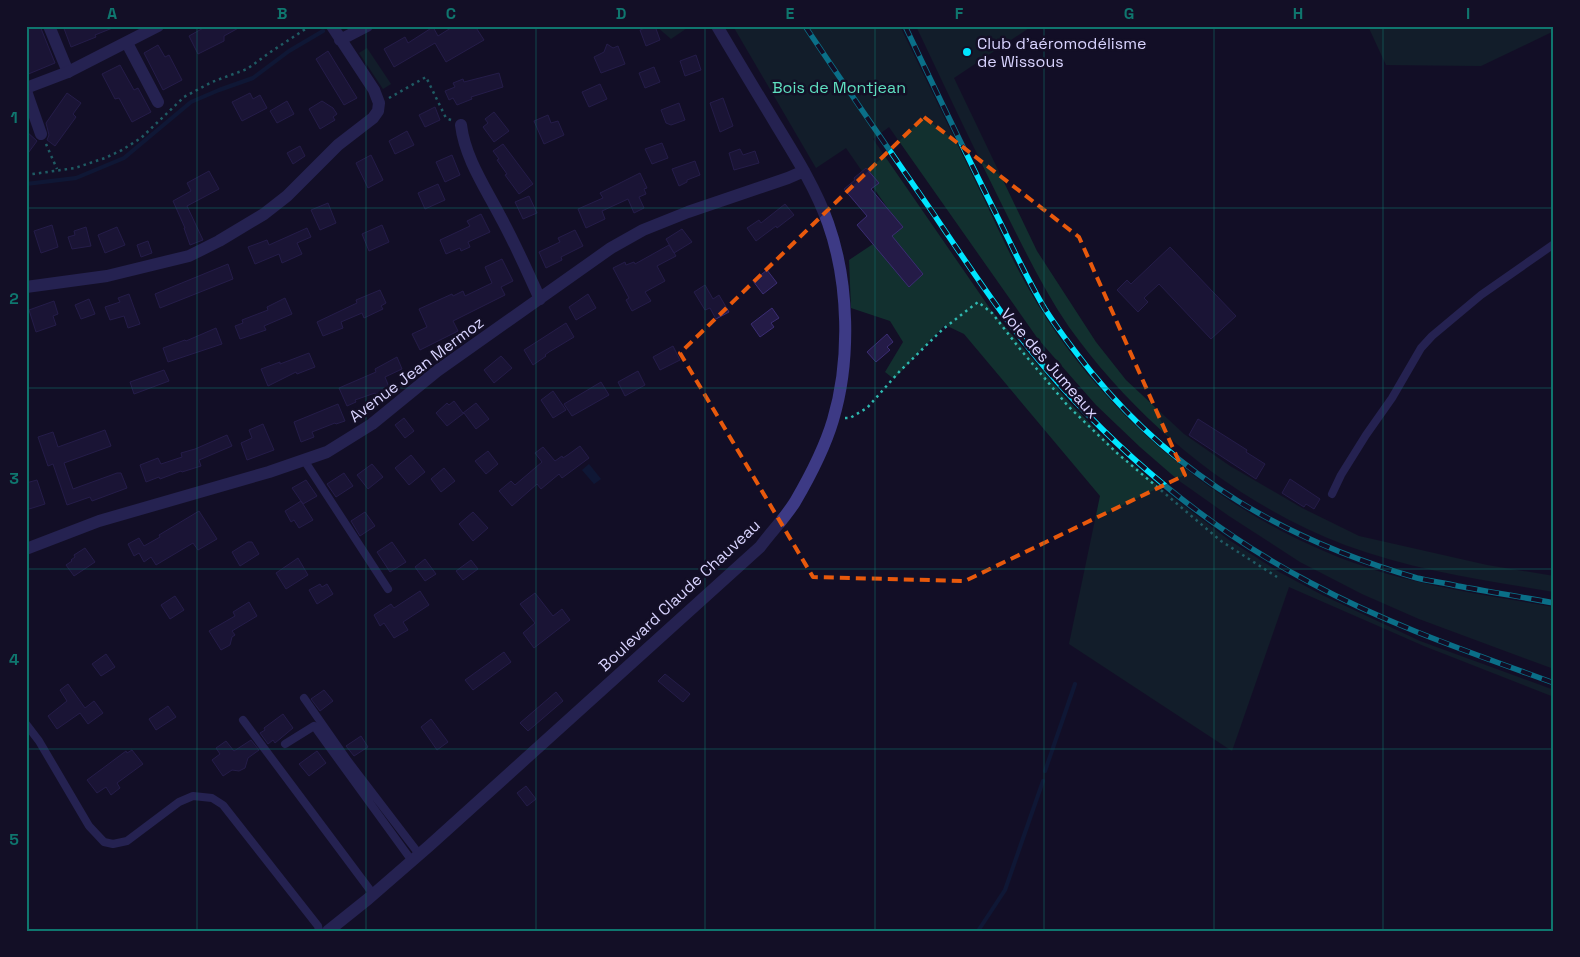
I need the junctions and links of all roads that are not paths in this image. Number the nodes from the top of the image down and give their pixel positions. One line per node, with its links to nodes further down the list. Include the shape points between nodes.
1 (49, 26): 8 (street)
2 (158, 26): 7 (street)
3 (332, 26): 6 (street)
4 (367, 26): 6 (street)
5 (717, 26): 13 (street, Boulevard Claude Chauveau)
6 (340, 40): 15 (street, via 374,90 378,110 287,196 264,214 189,256 107,276)
7 (127, 43): 8 (street); 10 (street)
8 (68, 72): 9 (street)
9 (26, 90): 12 (street)
10 (158, 102)
11 (461, 125): 16 (street, via 463,142)
12 (41, 134)
13 (804, 171): 16 (street, Avenue Jean Mermoz, via 644,230 611,248); 25 (street, Boulevard Claude Chauveau, via 828,222 839,261 845,346 833,419 823,447 794,503 760,547)
14 (1554, 244): 18 (lane, via 1481,296 1421,348)
15 (26, 287)
16 (540, 299): 17 (street, Avenue Jean Mermoz, via 437,371 372,424 327,452)
17 (304, 460): 19 (street, Avenue Jean Mermoz, via 99,521); 20 (lane)
18 (1332, 494)
19 (26, 549)
20 (388, 589)
21 (304, 698): 25 (lane)
22 (243, 720): 26 (lane)
23 (26, 724): 27 (lane, via 90,826 104,842 127,841 179,802 193,796 212,798 223,805)
24 (286, 744): 25 (lane, via 314,726)
25 (416, 857): 26 (street, Boulevard Claude Chauveau)
26 (373, 894): 28 (street, Boulevard Claude Chauveau)
27 (319, 931)
28 (328, 931)

